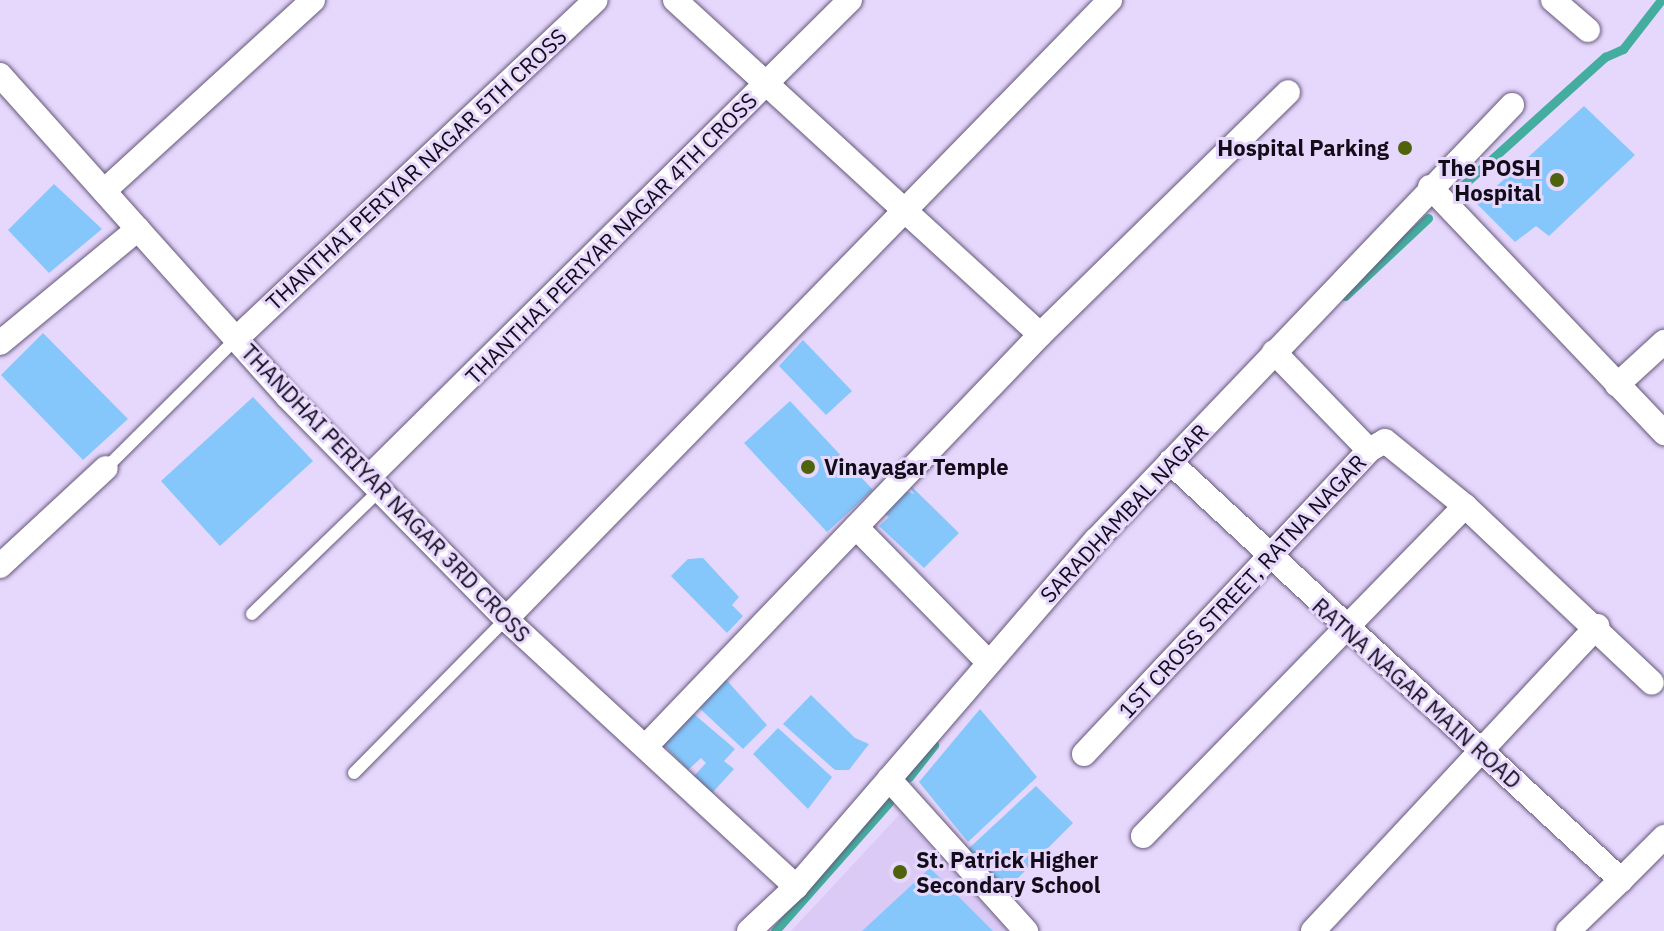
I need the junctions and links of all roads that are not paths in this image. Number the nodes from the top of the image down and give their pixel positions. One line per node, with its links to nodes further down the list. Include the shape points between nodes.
1 (313, 0): 13 (street)
2 (596, 0): 17 (street, THANTHAI PERIYAR NAGAR 5TH CROSS)
3 (675, 0): 8 (street)
4 (850, 0): 8 (street, THANTHAI PERIYAR NAGAR 4TH CROSS)
5 (1110, 0): 14 (street)
6 (1553, 0): 7 (street)
7 (1588, 30)
8 (769, 81): 14 (street); 26 (street, THANTHAI PERIYAR NAGAR 4TH CROSS)
9 (4, 88): 13 (street, THANDHAI PERIYAR NAGAR 3RD CROSS)
10 (1288, 92): 16 (street)
11 (1512, 105): 12 (street, SARADHAMBAL NAGAR)
12 (1430, 187): 20 (street, SARADHAMBAL NAGAR); 21 (street)
13 (104, 191): 15 (street, THANDHAI PERIYAR NAGAR 3RD CROSS)
14 (904, 207): 16 (street); 32 (street)
15 (138, 229): 17 (street, THANDHAI PERIYAR NAGAR 3RD CROSS); 19 (street)
16 (1040, 335): 28 (street)
17 (236, 339): 25 (lane); 26 (street, THANDHAI PERIYAR NAGAR 3RD CROSS)
18 (1664, 342): 21 (street)
19 (0, 343)
20 (1274, 352): 23 (street); 24 (street, SARADHAMBAL NAGAR)
21 (1617, 385): 22 (street)
22 (1664, 433)
23 (1369, 450): 27 (street, 1ST CROSS STREET, RATNA NAGAR, via 1385,441 1406,453); 29 (street, 1ST CROSS STREET, RATNA NAGAR)
24 (1170, 462): 29 (street, RATNA NAGAR MAIN ROAD); 35 (street, SARADHAMBAL NAGAR)
25 (106, 468): 30 (street)
26 (376, 482): 31 (lane); 32 (street, THANDHAI PERIYAR NAGAR 3RD CROSS)
27 (1465, 506): 33 (street, 1ST CROSS STREET, RATNA NAGAR); 34 (street)
28 (856, 527): 35 (street); 37 (street)
29 (1270, 557): 34 (street, RATNA NAGAR MAIN ROAD); 39 (street, 1ST CROSS STREET, RATNA NAGAR)
30 (0, 566)
31 (252, 614)
32 (506, 619): 37 (street, THANDHAI PERIYAR NAGAR 3RD CROSS); 40 (lane)
33 (1597, 626): 36 (street, 1ST CROSS STREET, RATNA NAGAR); 38 (street)
34 (1345, 630): 38 (street, RATNA NAGAR MAIN ROAD); 42 (street)
35 (989, 663): 41 (street, SARADHAMBAL NAGAR)
36 (1652, 683)
37 (648, 744): 45 (street, THANDHAI PERIYAR NAGAR 3RD CROSS)
38 (1484, 753): 44 (street, RATNA NAGAR MAIN ROAD); 48 (street)
39 (1084, 754)
40 (354, 773)
41 (889, 779): 45 (street, SARADHAMBAL NAGAR); 47 (street)
42 (1143, 836)
43 (1664, 837): 44 (street)
44 (1621, 880): 49 (street)
45 (796, 887): 46 (street, SARADHAMBAL NAGAR)
46 (749, 931)
47 (1026, 931)
48 (1313, 931)
49 (1568, 931)

